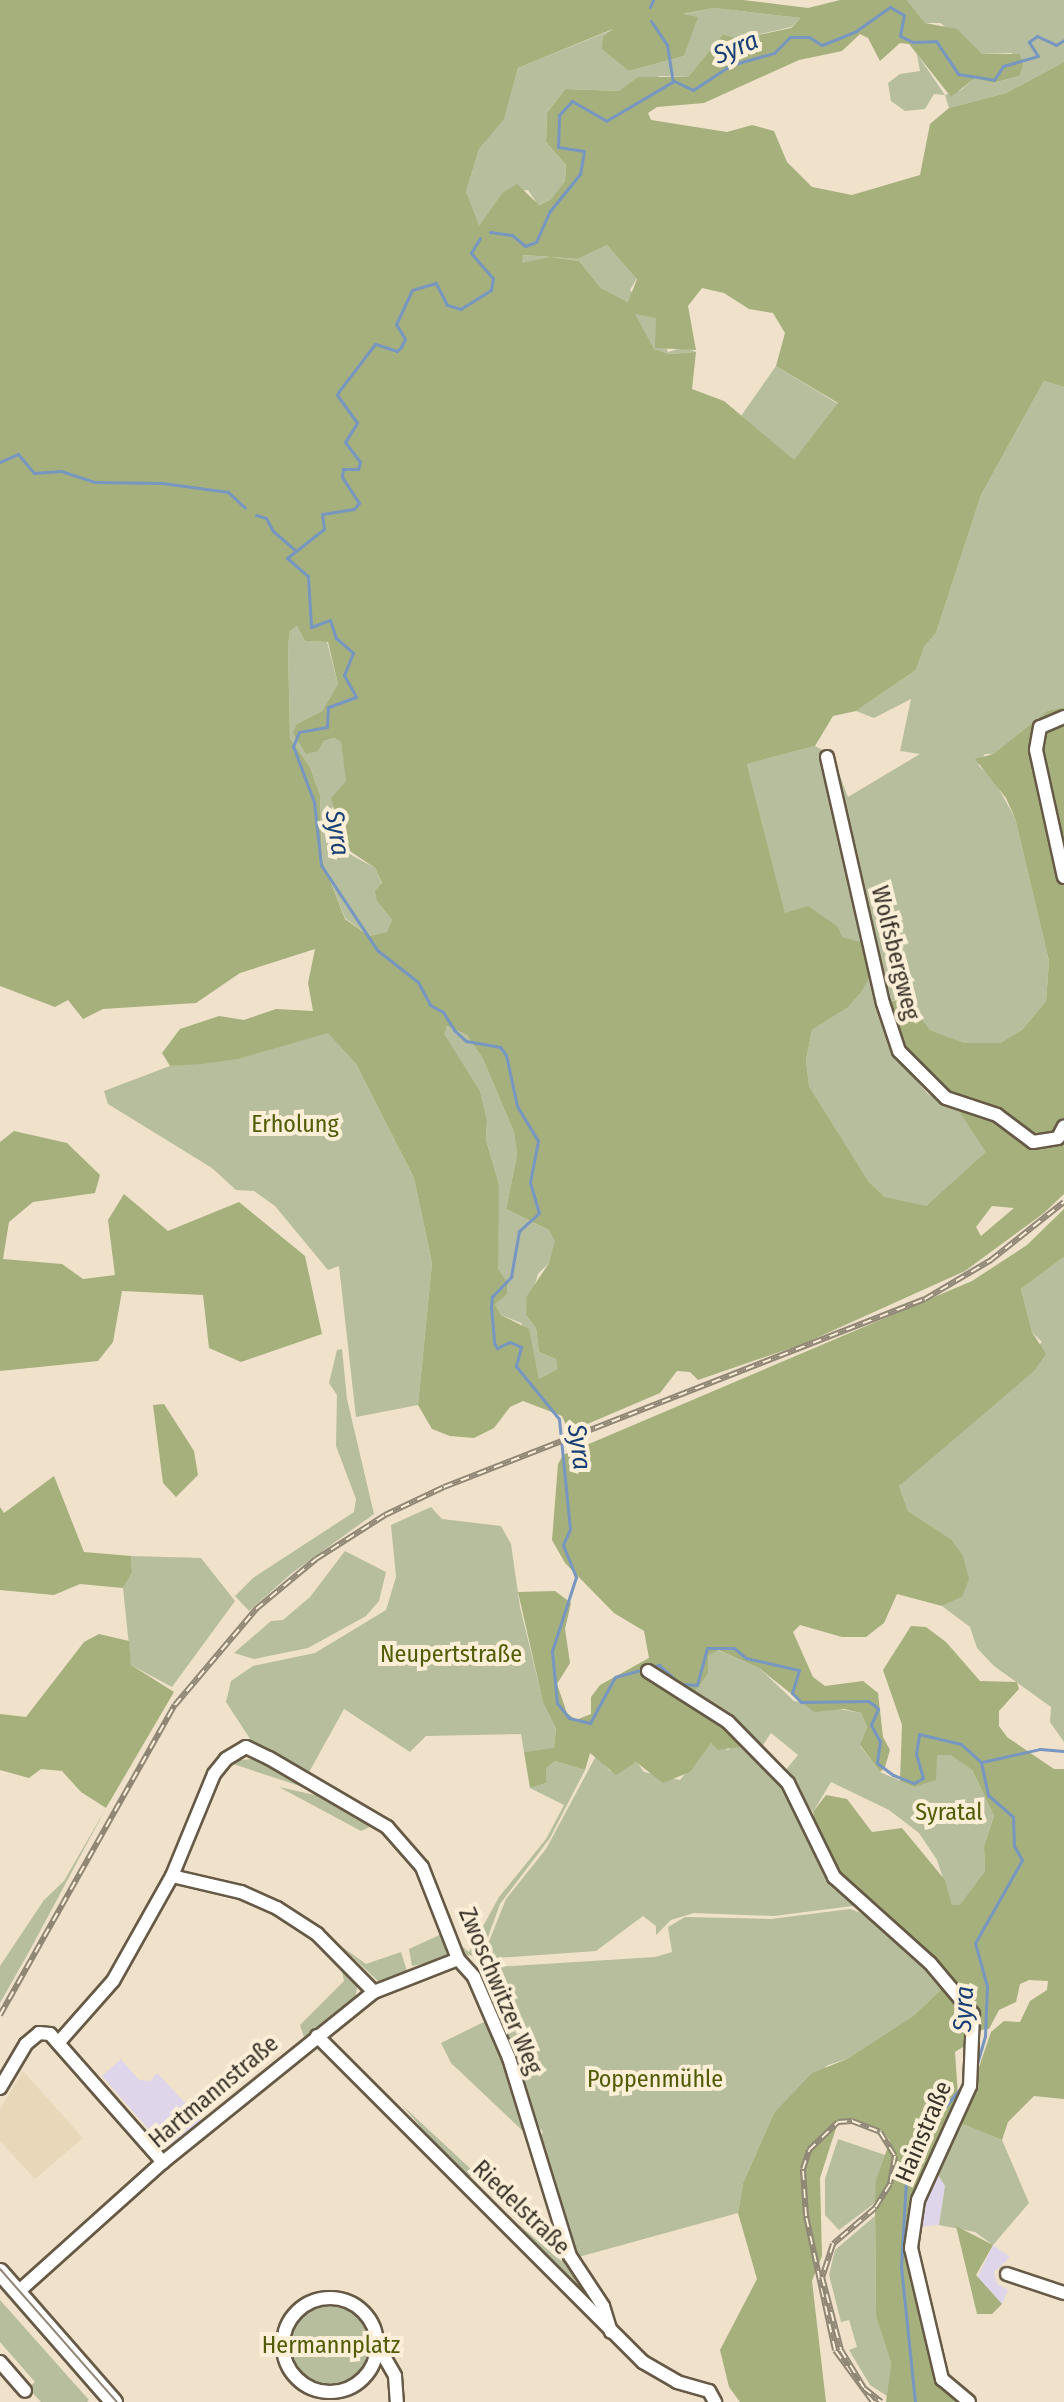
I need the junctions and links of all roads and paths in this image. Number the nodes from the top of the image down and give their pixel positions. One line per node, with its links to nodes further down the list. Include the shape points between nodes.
1 (1064, 717): 3 (street, via 1040,727 1036,750)
2 (827, 757): 4 (street, Wolfsbergweg, via 883,1003 899,1051 946,1098 997,1115 1033,1142 1058,1138)
3 (1064, 877)
4 (1064, 1126)
5 (648, 1671): 24 (street, Hainstraße, via 728,1722 788,1783 811,1821 828,1867 967,2001 973,2014 970,2086 918,2200 911,2248 942,2379)
6 (172, 1876): 7 (street, Zwoschwitzer Weg, via 214,1774 246,1747 338,1795 409,1848 435,1893); 8 (street, via 241,1892 277,1908 317,1934); 10 (street, via 99,2002)
7 (458, 1959): 8 (street, Hartmannstraße); 17 (street, Zwoschwitzer Weg, via 474,1977 509,2058 570,2256 603,2306)
8 (374, 1992): 9 (street, Hartmannstraße)
9 (317, 2036): 12 (street, Hartmannstraße); 17 (street, Riedelstraße)
10 (59, 2042): 11 (street, via 39,2033 26,2044); 12 (street)
11 (0, 2088)
12 (163, 2162): 15 (street, Hartmannstraße)
13 (0, 2272): 15 (street)
14 (1007, 2274): 16 (street)
15 (18, 2292): 22 (street)
16 (1064, 2293)
17 (611, 2332): 21 (street, Riedelstraße, via 658,2374)
18 (378, 2346): 18 (street, via 364,2312 331,2298 297,2312 283,2345 296,2378 330,2393 363,2379); 23 (street, via 395,2376)
19 (0, 2362): 20 (street)
20 (25, 2391)
21 (712, 2396)
22 (114, 2402)
23 (397, 2402)
24 (969, 2402)

